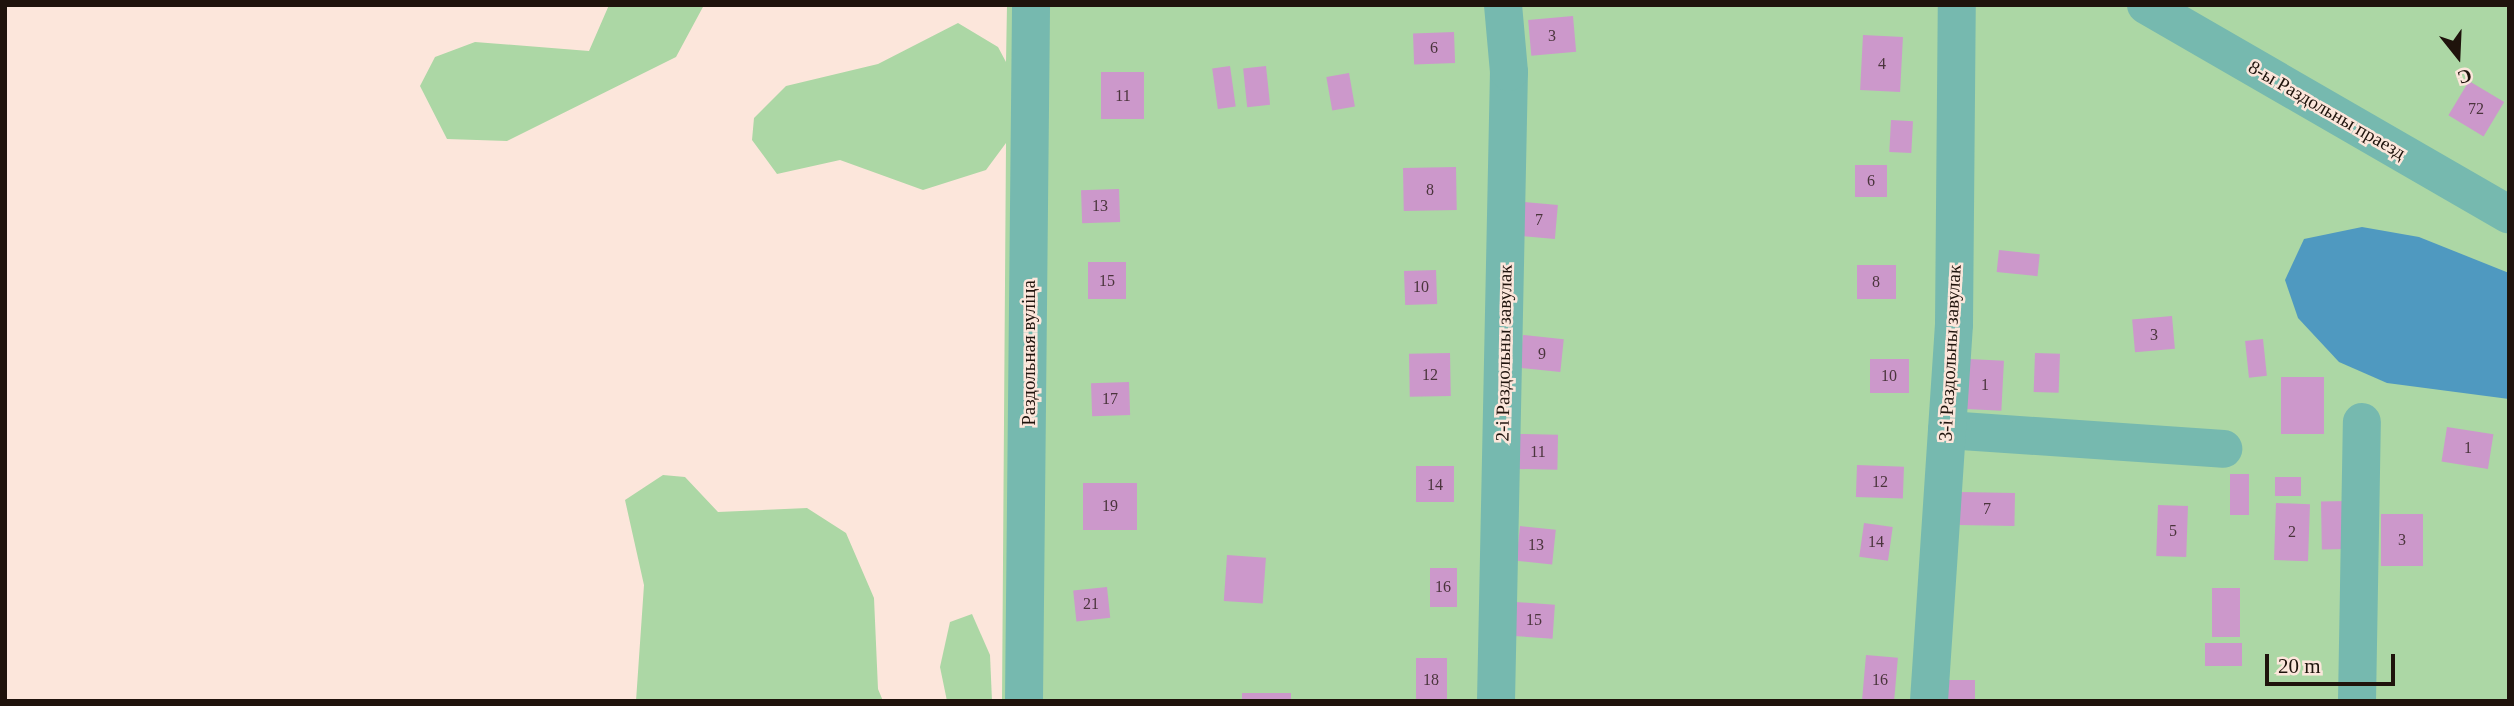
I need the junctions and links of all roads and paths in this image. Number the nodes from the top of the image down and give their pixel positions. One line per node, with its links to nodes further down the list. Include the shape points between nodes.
1 (1031, 5): 9 (street, Раздольная вуліца)
2 (1503, 5): 10 (street, 2-і Раздольны завулак, via 1509,72)
3 (1957, 5): 7 (street, 3-і Раздольны завулак, via 1954,324)
4 (2146, 5): 5 (street, 8-ы Раздольны праезд)
5 (2509, 215)
6 (2362, 422): 12 (street)
7 (1947, 430): 8 (street); 11 (street, 3-і Раздольны завулак)
8 (2224, 449)
9 (1024, 701)
10 (1496, 701)
11 (1929, 701)
12 (2357, 701)

